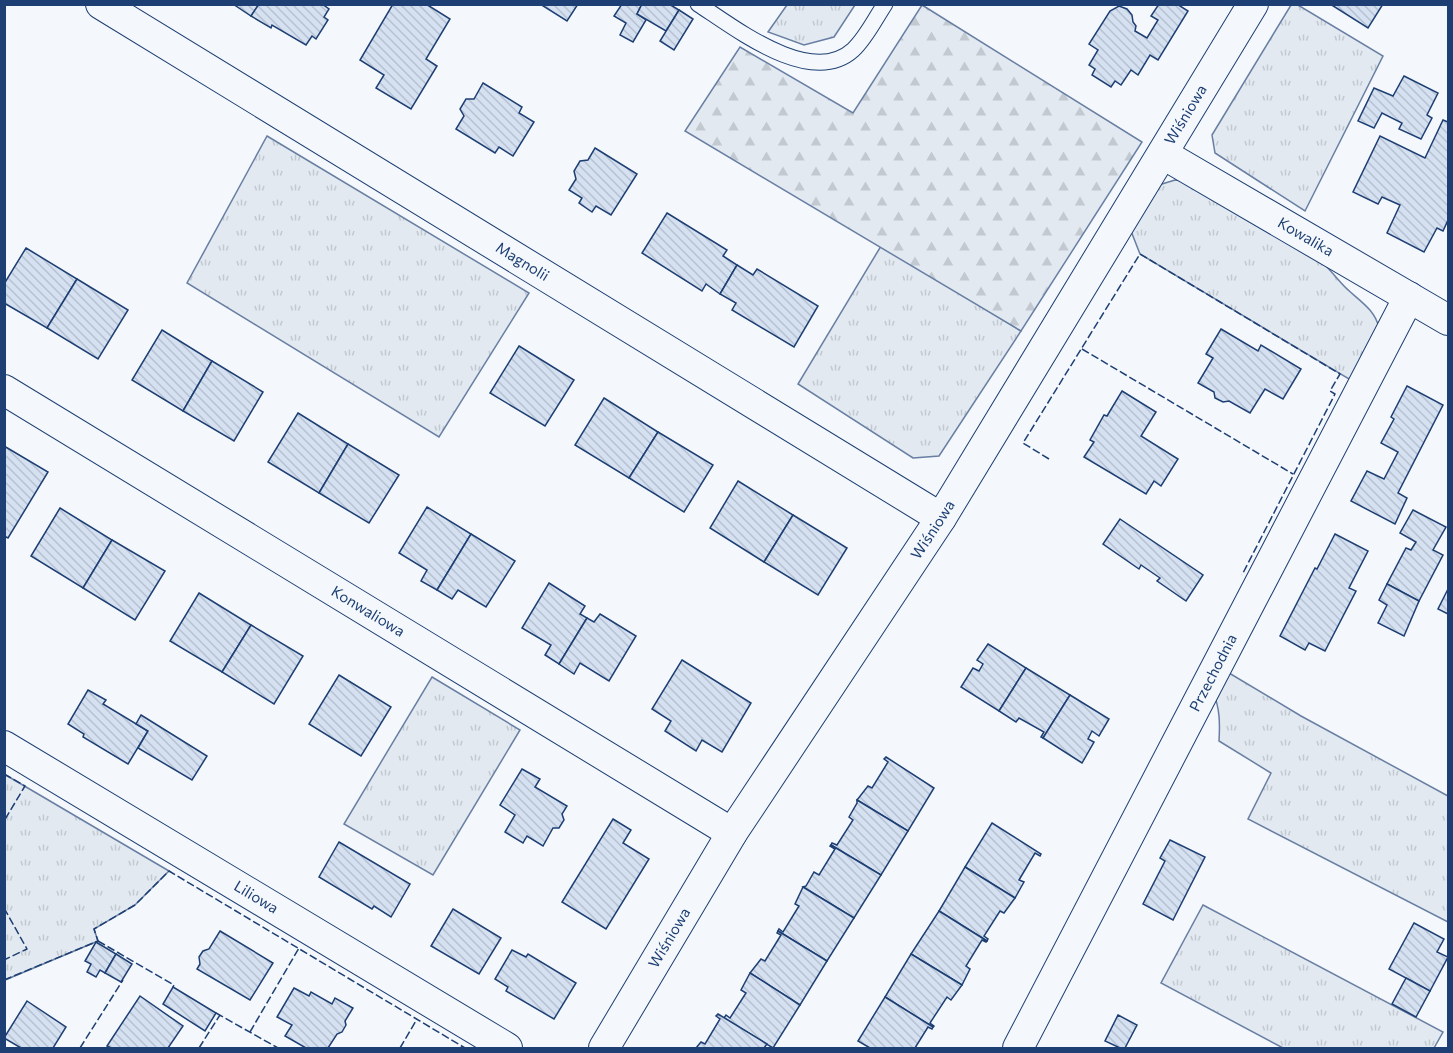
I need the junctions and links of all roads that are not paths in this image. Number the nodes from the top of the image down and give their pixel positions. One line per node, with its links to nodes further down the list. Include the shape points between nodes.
1 (101, 4): 9 (street, Magnolii)
2 (698, 4): 3 (lane, via 765,46 814,63 837,60 852,51)
3 (885, 4)
4 (1252, 4): 5 (street, Wiśniowa)
5 (1163, 154): 6 (street, Kowalika); 9 (street, Wiśniowa)
6 (1409, 297): 7 (street, Kowalika); 14 (street, Przechodnia)
7 (1449, 320)
8 (4, 390): 11 (street, Konwaliowa)
9 (941, 518): 11 (street, Wiśniowa)
10 (4, 746): 12 (street, Liliowa)
11 (732, 833): 13 (street, Wiśniowa)
12 (507, 1048)
13 (604, 1048)
14 (1018, 1048)

